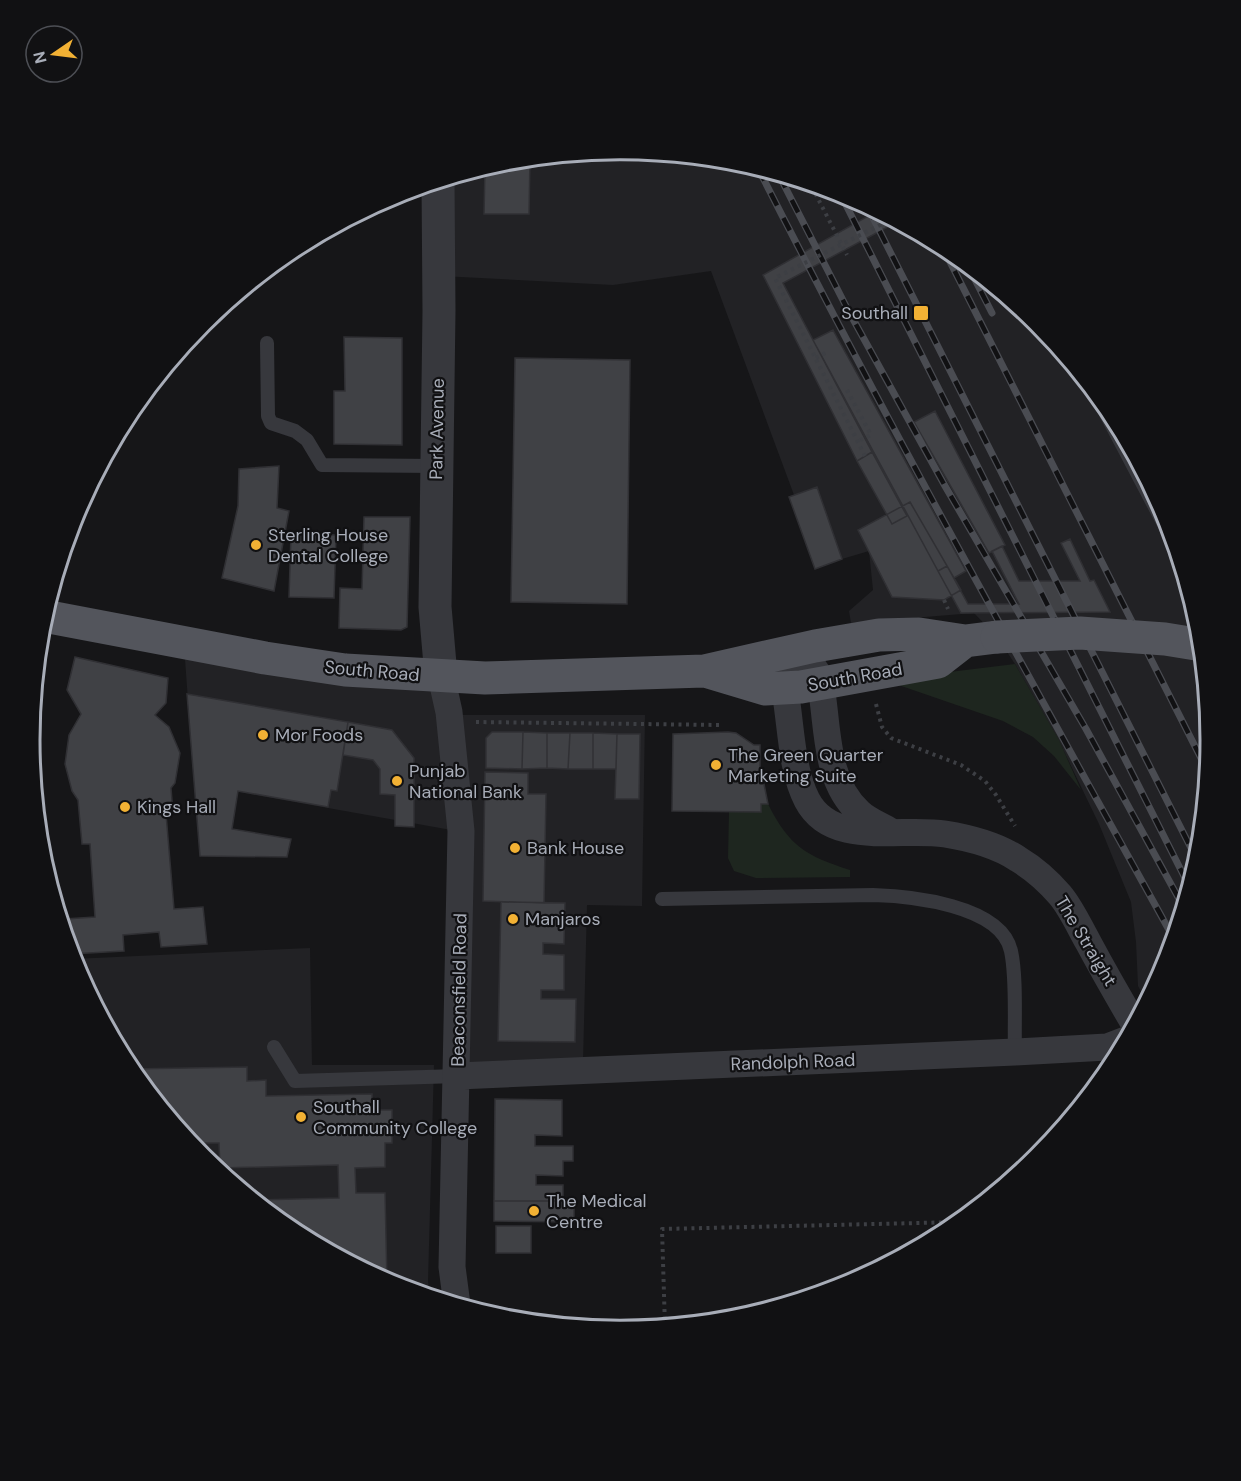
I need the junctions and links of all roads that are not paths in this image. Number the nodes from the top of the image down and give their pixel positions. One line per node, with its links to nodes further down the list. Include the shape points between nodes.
1 (438, 190): 3 (street, Park Avenue)
2 (267, 343): 3 (lane, via 271,423 295,431 307,440 322,465)
3 (436, 466): 9 (street, Park Avenue, via 435,607)
4 (54, 618): 9 (main road, South Road, via 334,669)
5 (981, 639): 6 (main road, South Road, bridge, via 1080,633); 7 (main road, South Road, via 879,635); 10 (main road, South Road, via 938,662)
6 (1192, 643)
7 (753, 660): 8 (main road, South Road); 10 (street, via 802,661 813,667)
8 (704, 671): 9 (main road, South Road, via 524,678); 11 (main road, South Road, via 765,689)
9 (441, 676): 18 (street, Beaconsfield Road, via 451,723 461,831)
10 (821, 683): 11 (main road, South Road); 12 (street, The Straight, via 832,765 840,785 859,812)
11 (780, 688): 12 (street, The Straight, via 786,697 796,770 814,812 850,831)
12 (890, 831): 14 (street, The Straight, via 944,834 980,842 1002,849 1037,872 1070,909)
13 (662, 899): 17 (lane, via 905,896 986,920 1011,949)
14 (1130, 1017)
15 (1115, 1044): 17 (street, Randolph Road)
16 (274, 1047): 18 (lane, via 295,1081)
17 (1015, 1052): 18 (street, Randolph Road)
18 (458, 1076): 19 (street, Beaconsfield Road, via 452,1267)
19 (456, 1297)

